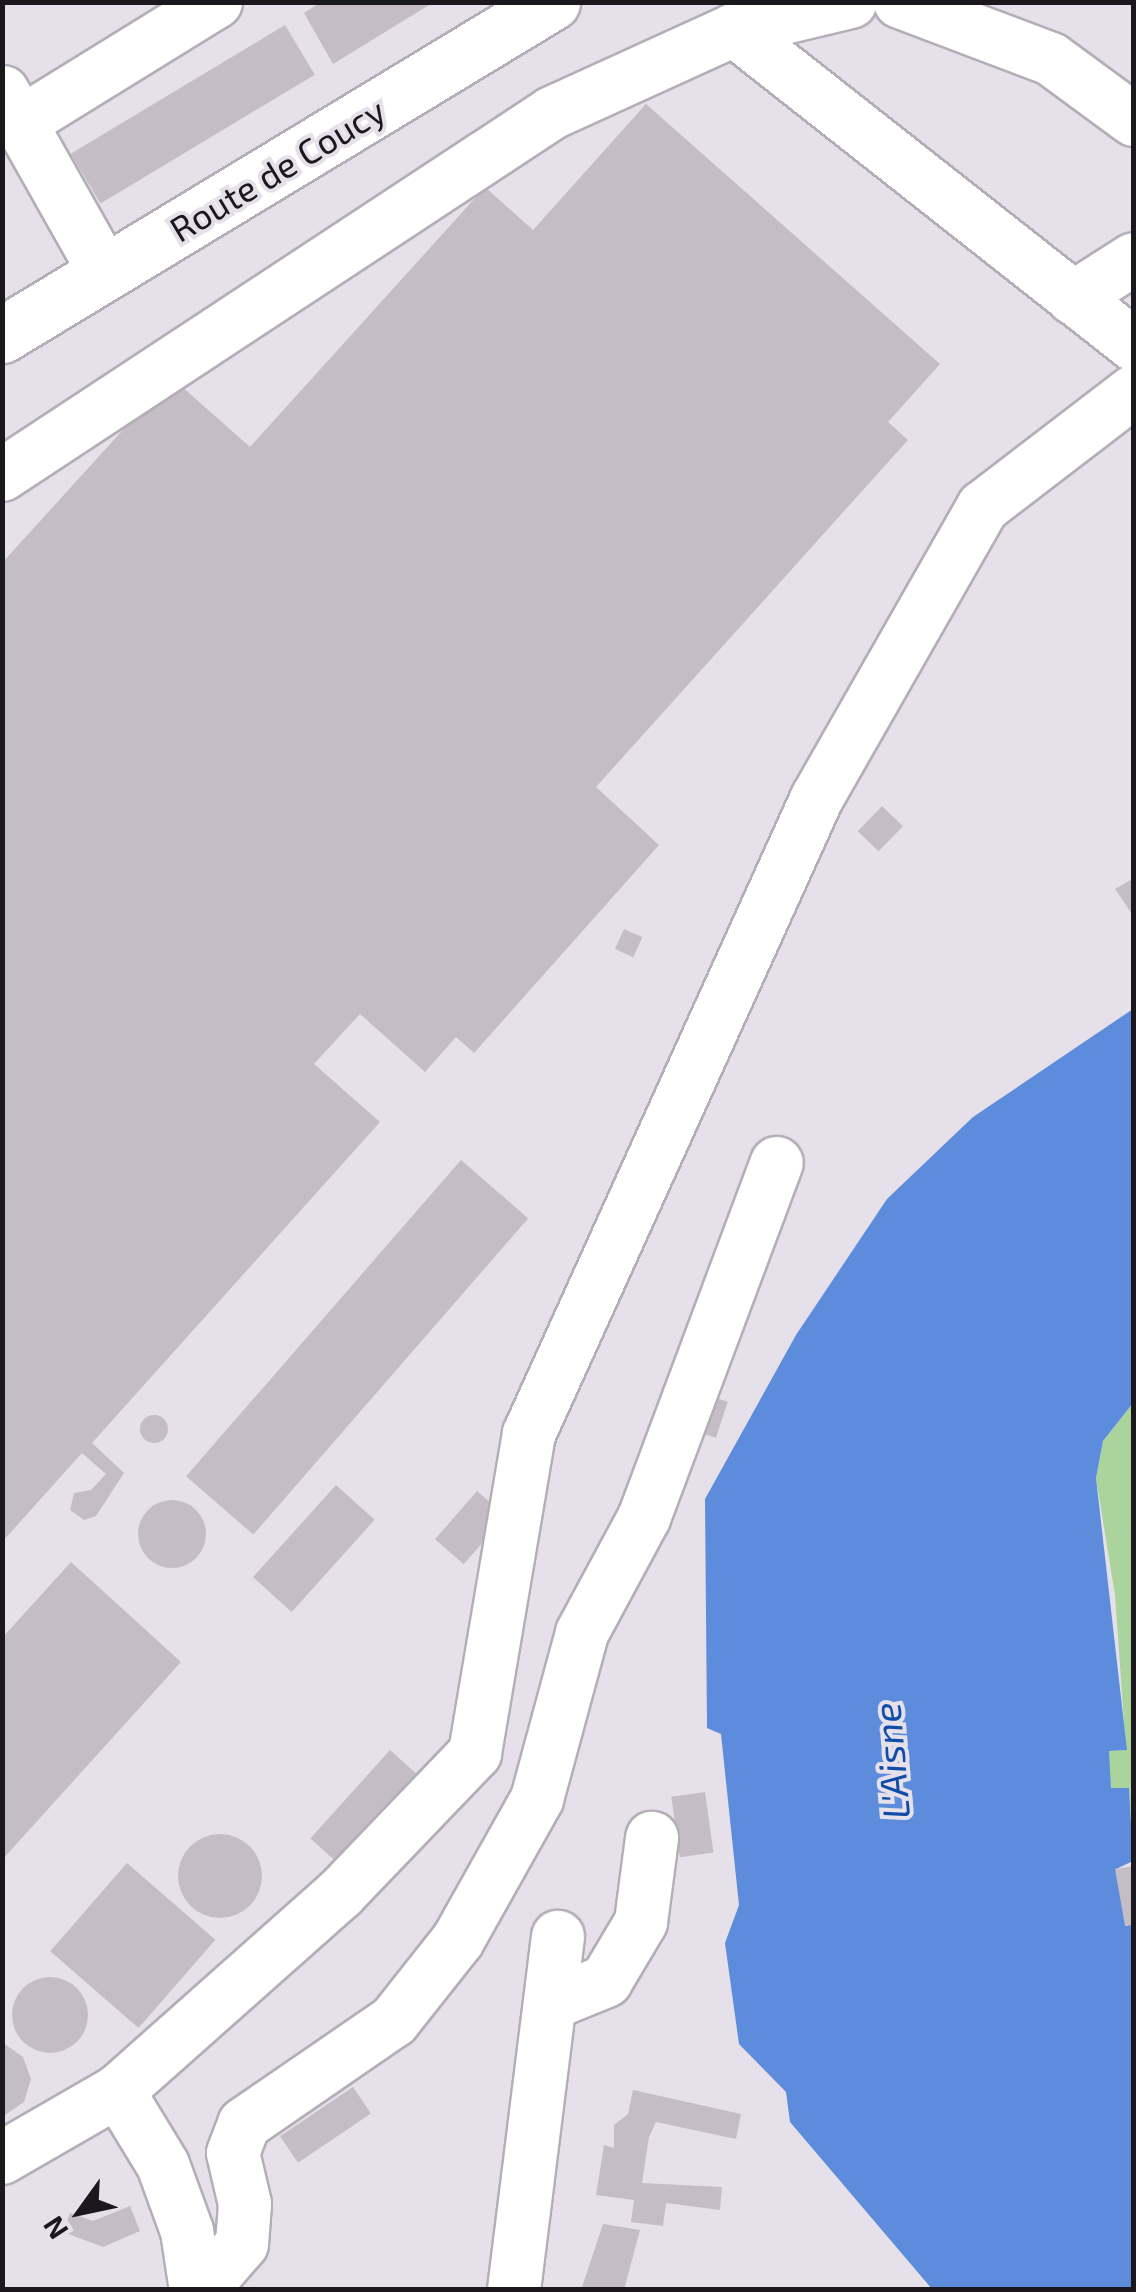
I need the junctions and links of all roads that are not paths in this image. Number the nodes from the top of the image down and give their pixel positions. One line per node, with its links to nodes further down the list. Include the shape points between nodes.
1 (216, 2): 6 (street)
2 (552, 2): 9 (main road, Route de Coucy)
3 (851, 2): 5 (street)
4 (900, 2): 7 (street, via 1051,60)
5 (734, 30): 10 (street); 14 (street, via 552,113)
6 (10, 109): 9 (street)
7 (1134, 120)
8 (1134, 259): 10 (street)
9 (106, 273): 11 (main road, Route de Coucy)
10 (1073, 298): 12 (street)
11 (2, 336)
12 (1134, 345)
13 (1134, 390): 19 (street, via 983,507 818,798 529,1434 476,1753 340,1894)
14 (2, 475)
15 (777, 1163): 21 (street, via 644,1518 582,1633 537,1798 458,1940 394,2021 244,2124 233,2153 246,2204 242,2244)
16 (652, 1838): 18 (street, via 641,1922 606,1982)
17 (558, 1938): 18 (street)
18 (550, 2004): 22 (street)
19 (118, 2091): 20 (street); 21 (street, via 163,2164)
20 (2, 2158)
21 (199, 2290)
22 (514, 2290)

